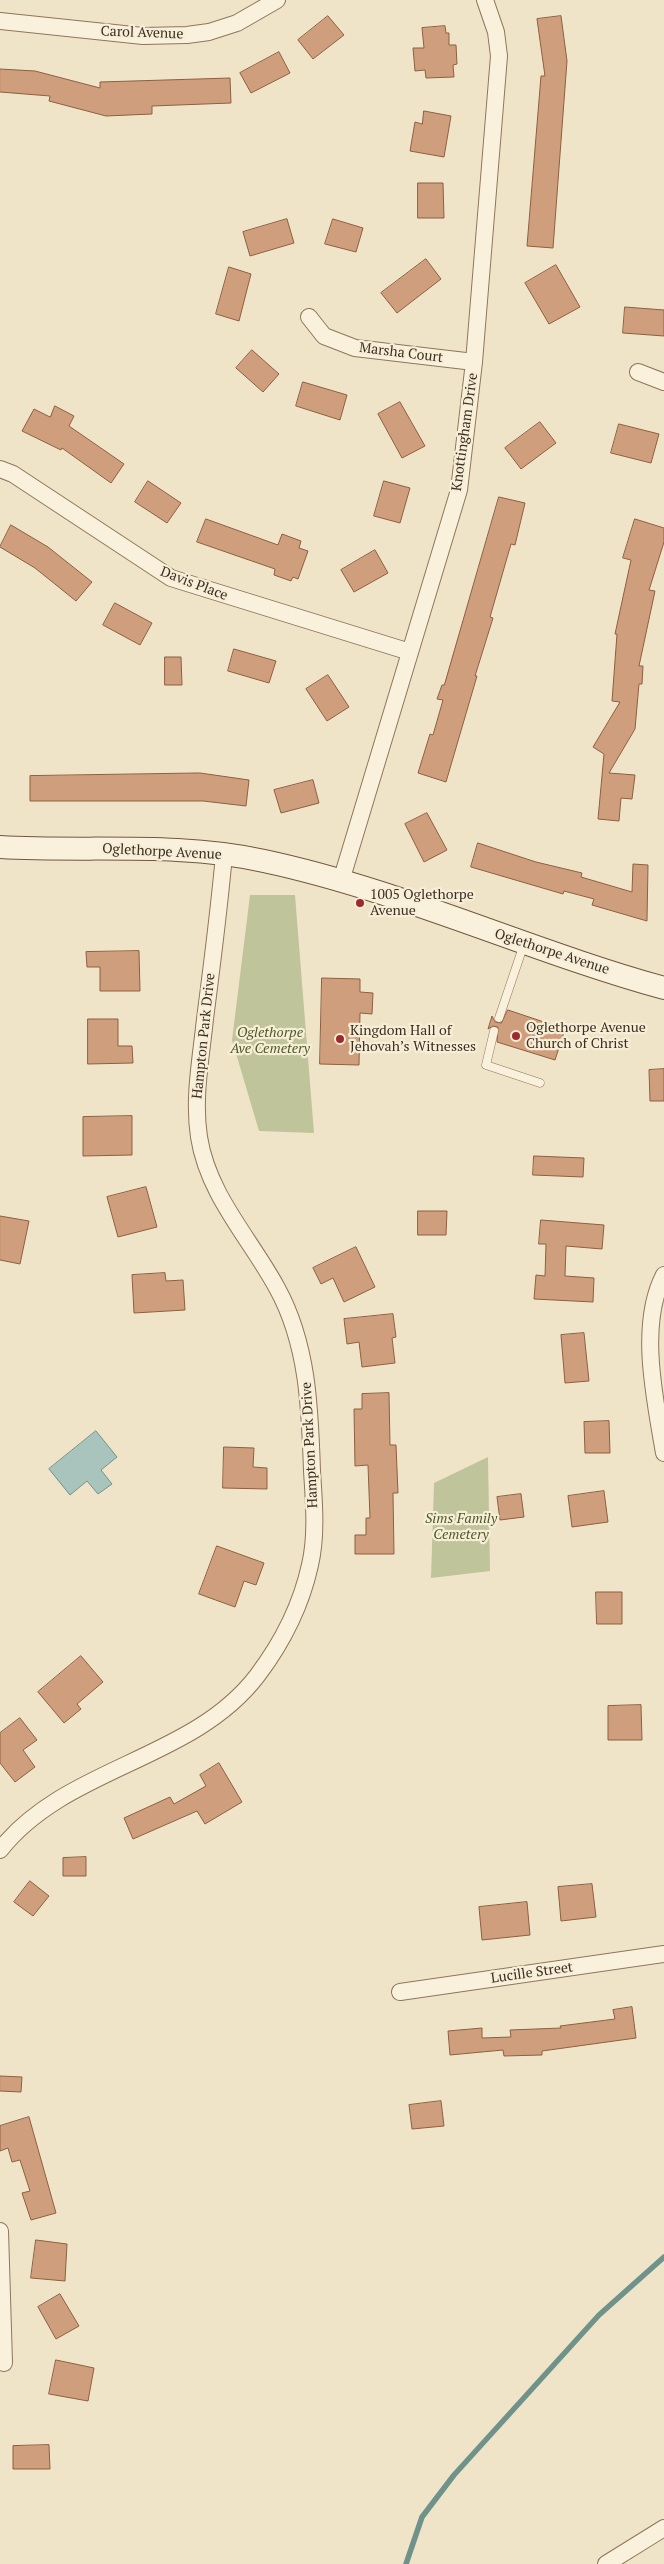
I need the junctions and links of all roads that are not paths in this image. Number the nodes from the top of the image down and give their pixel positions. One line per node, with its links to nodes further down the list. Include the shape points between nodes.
1 (277, 0): 3 (street, Carol Avenue, via 237,23 187,36 143,36)
2 (485, 0): 5 (street, Knottingham Drive, via 496,32 499,56)
3 (0, 21)
4 (309, 317): 5 (street, Marsha Court, via 324,336 355,348)
5 (474, 362): 9 (street, Knottingham Drive, via 459,490)
6 (638, 372): 7 (street)
7 (664, 382)
8 (0, 469): 9 (street, Davis Place, via 13,474 171,578)
9 (410, 652): 12 (street, Knottingham Drive)
10 (1, 850): 11 (main road, Oglethorpe Avenue, via 177,850)
11 (224, 855): 12 (main road, Oglethorpe Avenue, via 262,860); 20 (street, Hampton Park Drive, via 198,1082 199,1136 205,1164 216,1190 278,1288 299,1344 310,1410 314,1504 310,1565 288,1628 255,1679 232,1703 188,1734 59,1800 32,1819)
12 (341, 881): 13 (main road, Oglethorpe Avenue)
13 (525, 942): 14 (main road, Oglethorpe Avenue); 15 (lane)
14 (664, 987)
15 (499, 1018)
16 (494, 1031): 17 (lane, via 486,1065)
17 (540, 1084)
18 (664, 1275): 19 (street, via 654,1300 650,1335)
19 (664, 1453)
20 (0, 1850)
21 (664, 1954): 22 (street, Lucille Street)
22 (400, 1992)
23 (0, 2231): 24 (street)
24 (4, 2363)
25 (664, 2528): 26 (street)
26 (606, 2564)

